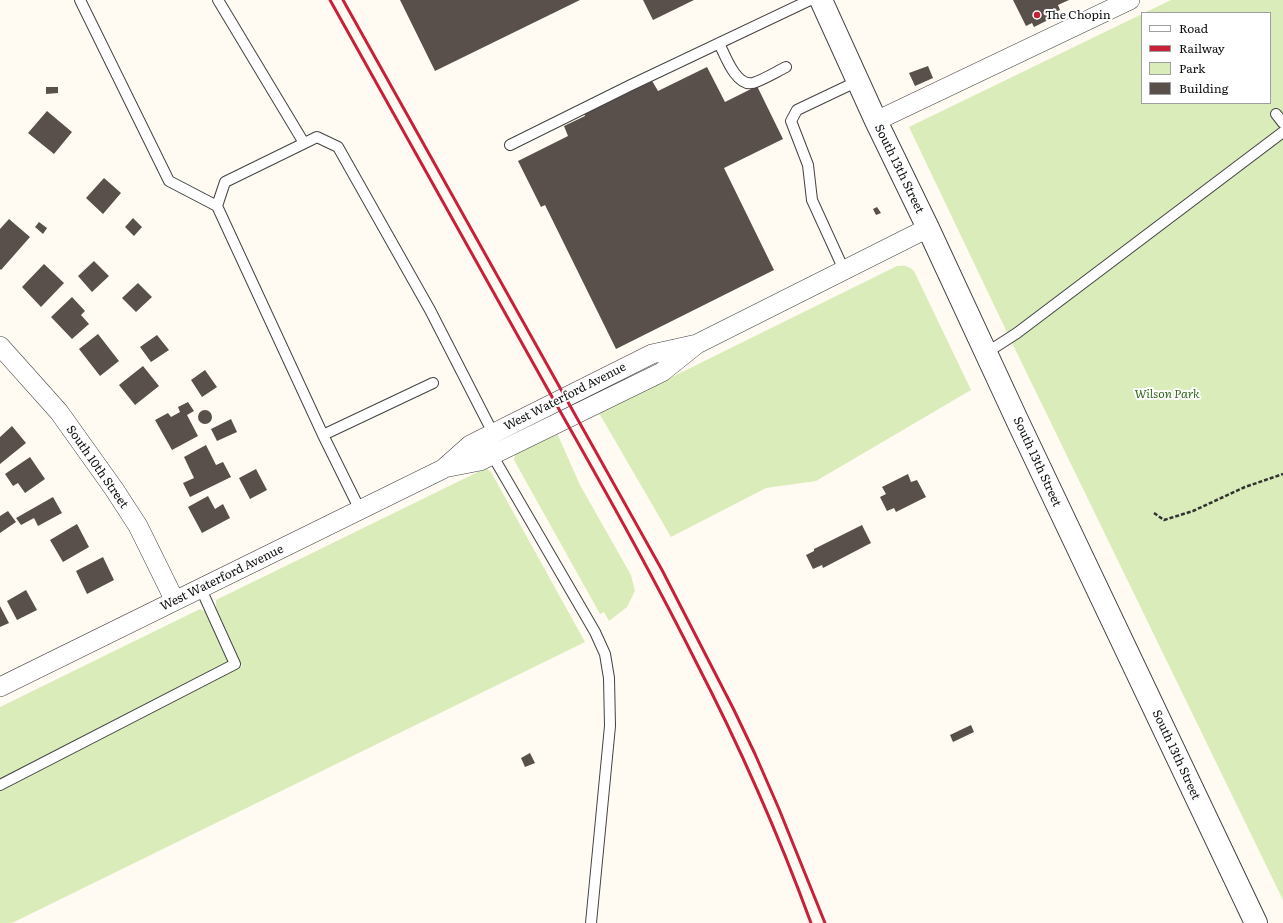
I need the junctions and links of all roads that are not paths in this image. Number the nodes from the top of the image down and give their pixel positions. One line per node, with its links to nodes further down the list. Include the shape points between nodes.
1 (80, 0): 15 (lane, via 169,181)
2 (218, 0): 13 (lane)
3 (810, 0): 6 (lane)
4 (821, 0): 8 (street, South 13th Street)
5 (1130, 0): 10 (street)
6 (719, 43): 7 (lane, via 736,76 743,82 751,83); 14 (lane)
7 (786, 67)
8 (858, 81): 10 (street, South 13th Street); 17 (lane, via 797,110 791,121 808,165 812,200)
9 (1276, 114): 11 (lane)
10 (876, 121): 16 (street, South 13th Street)
11 (1283, 123)
12 (1283, 132): 20 (lane, via 1017,333)
13 (304, 143): 15 (lane, via 225,182); 23 (lane, via 317,137 338,147 430,310)
14 (510, 145)
15 (217, 206): 22 (lane)
16 (928, 228): 17 (street, West Waterford Avenue); 20 (street, South 13th Street)
17 (844, 270): 18 (street, West Waterford Avenue)
18 (696, 344): 23 (street, West Waterford Avenue, via 652,354); 24 (street, West Waterford Avenue, via 662,372)
19 (0, 346): 28 (street, South 10th Street, via 59,412 114,489 138,526)
20 (986, 353): 32 (street, South 13th Street)
21 (433, 383): 22 (lane)
22 (323, 435): 26 (lane)
23 (488, 436): 24 (lane); 25 (street, West Waterford Avenue, via 470,445)
24 (492, 455): 25 (street, West Waterford Avenue, via 480,461); 31 (lane, via 595,632 605,654 609,678 610,726)
25 (443, 468): 26 (street, West Waterford Avenue)
26 (360, 510): 27 (street, West Waterford Avenue)
27 (201, 589): 28 (street, West Waterford Avenue); 30 (lane, via 234,664)
28 (175, 601): 29 (street, West Waterford Avenue)
29 (0, 687)
30 (0, 785)
31 (592, 923)
32 (1256, 923)

